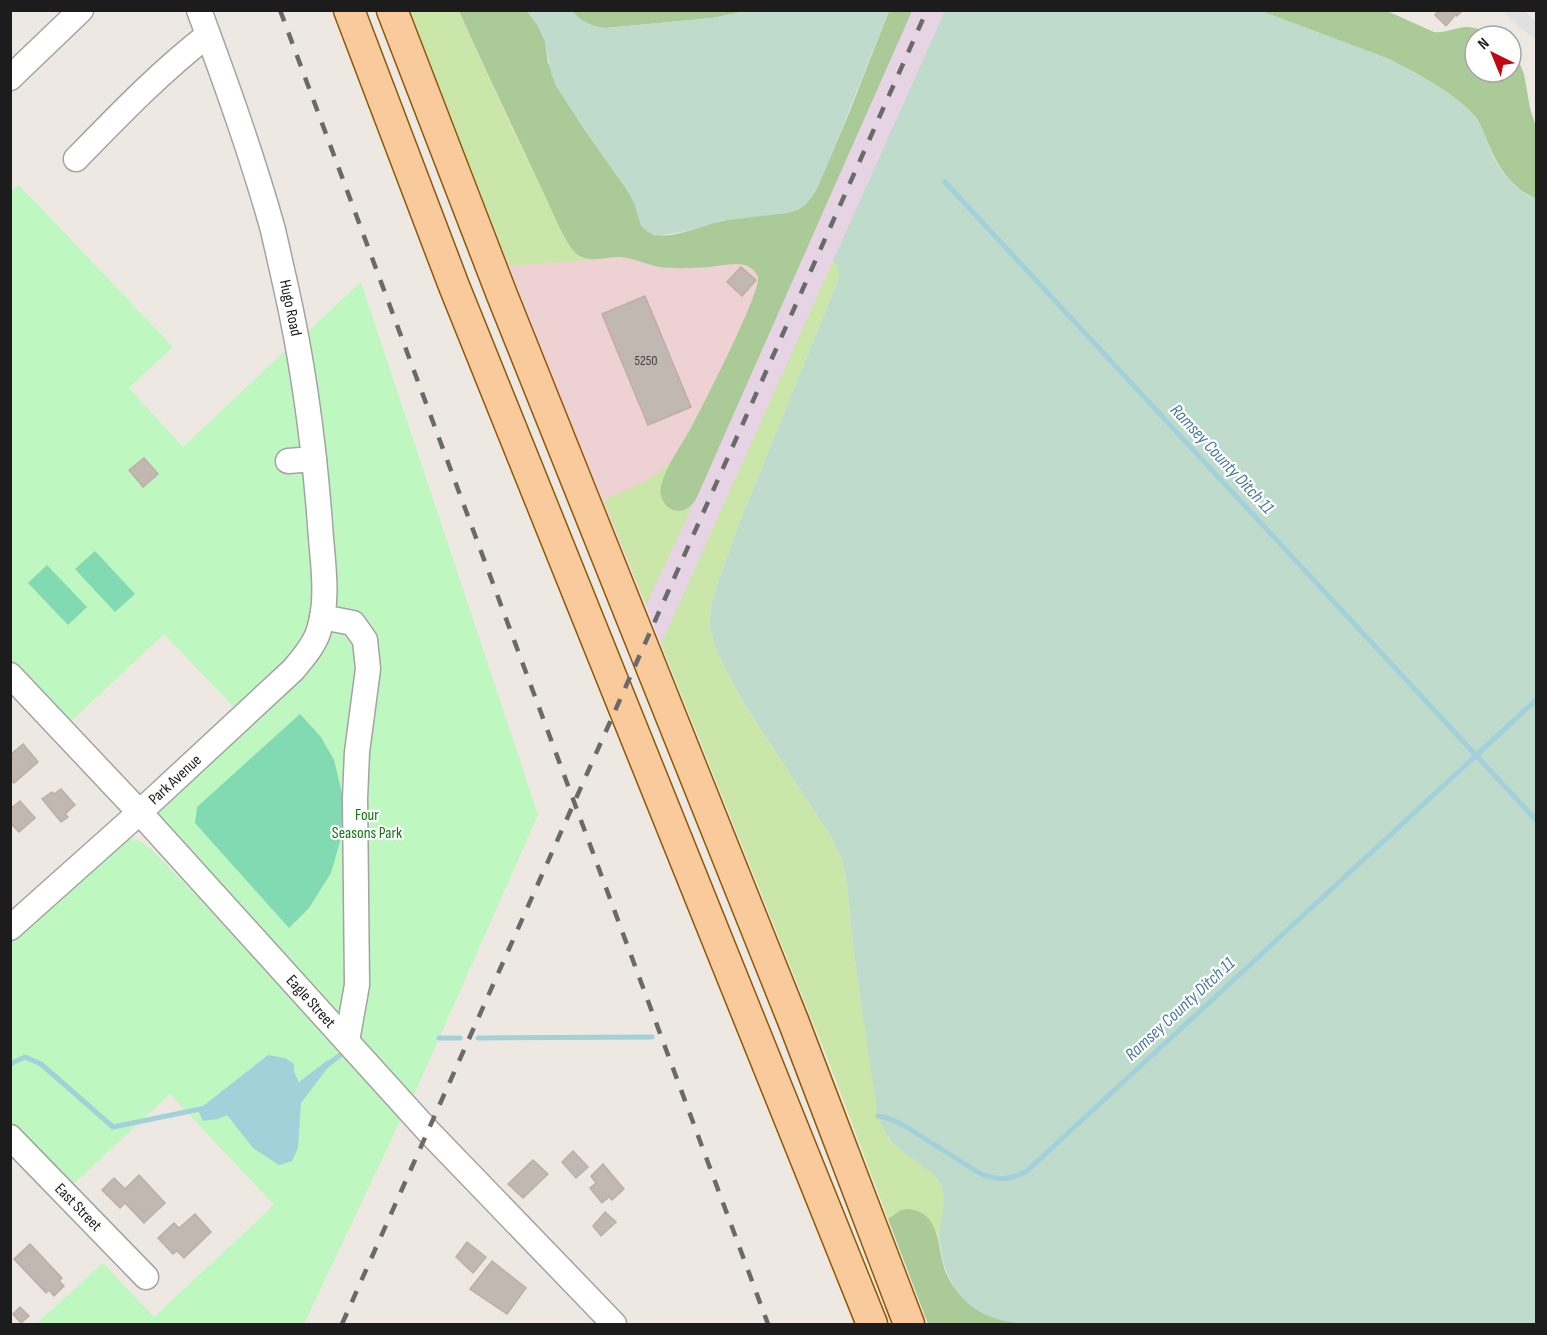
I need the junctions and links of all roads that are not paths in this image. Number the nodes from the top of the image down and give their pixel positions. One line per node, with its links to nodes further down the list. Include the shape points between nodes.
1 (81, 10): 6 (street)
2 (199, 10): 5 (street, Hugo Road)
3 (349, 10): 18 (main road, via 458,296)
4 (392, 10): 19 (main road, via 798,1033)
5 (208, 35): 7 (street, via 140,94); 8 (street, Hugo Road, via 249,148 273,231 293,319)
6 (10, 78)
7 (76, 159)
8 (314, 459): 9 (street); 10 (street, Hugo Road, via 324,591)
9 (288, 461)
10 (322, 617): 12 (street, Park Avenue, via 318,634 293,670); 14 (street, via 353,623 365,640 368,669 355,799 357,985)
11 (10, 675): 12 (street, Eagle Street)
12 (140, 812): 13 (street, Park Avenue); 14 (street, Eagle Street)
13 (10, 928)
14 (347, 1041): 17 (street, Eagle Street)
15 (10, 1137): 16 (street, East Street)
16 (146, 1277)
17 (614, 1324)
18 (873, 1324)
19 (909, 1324)

